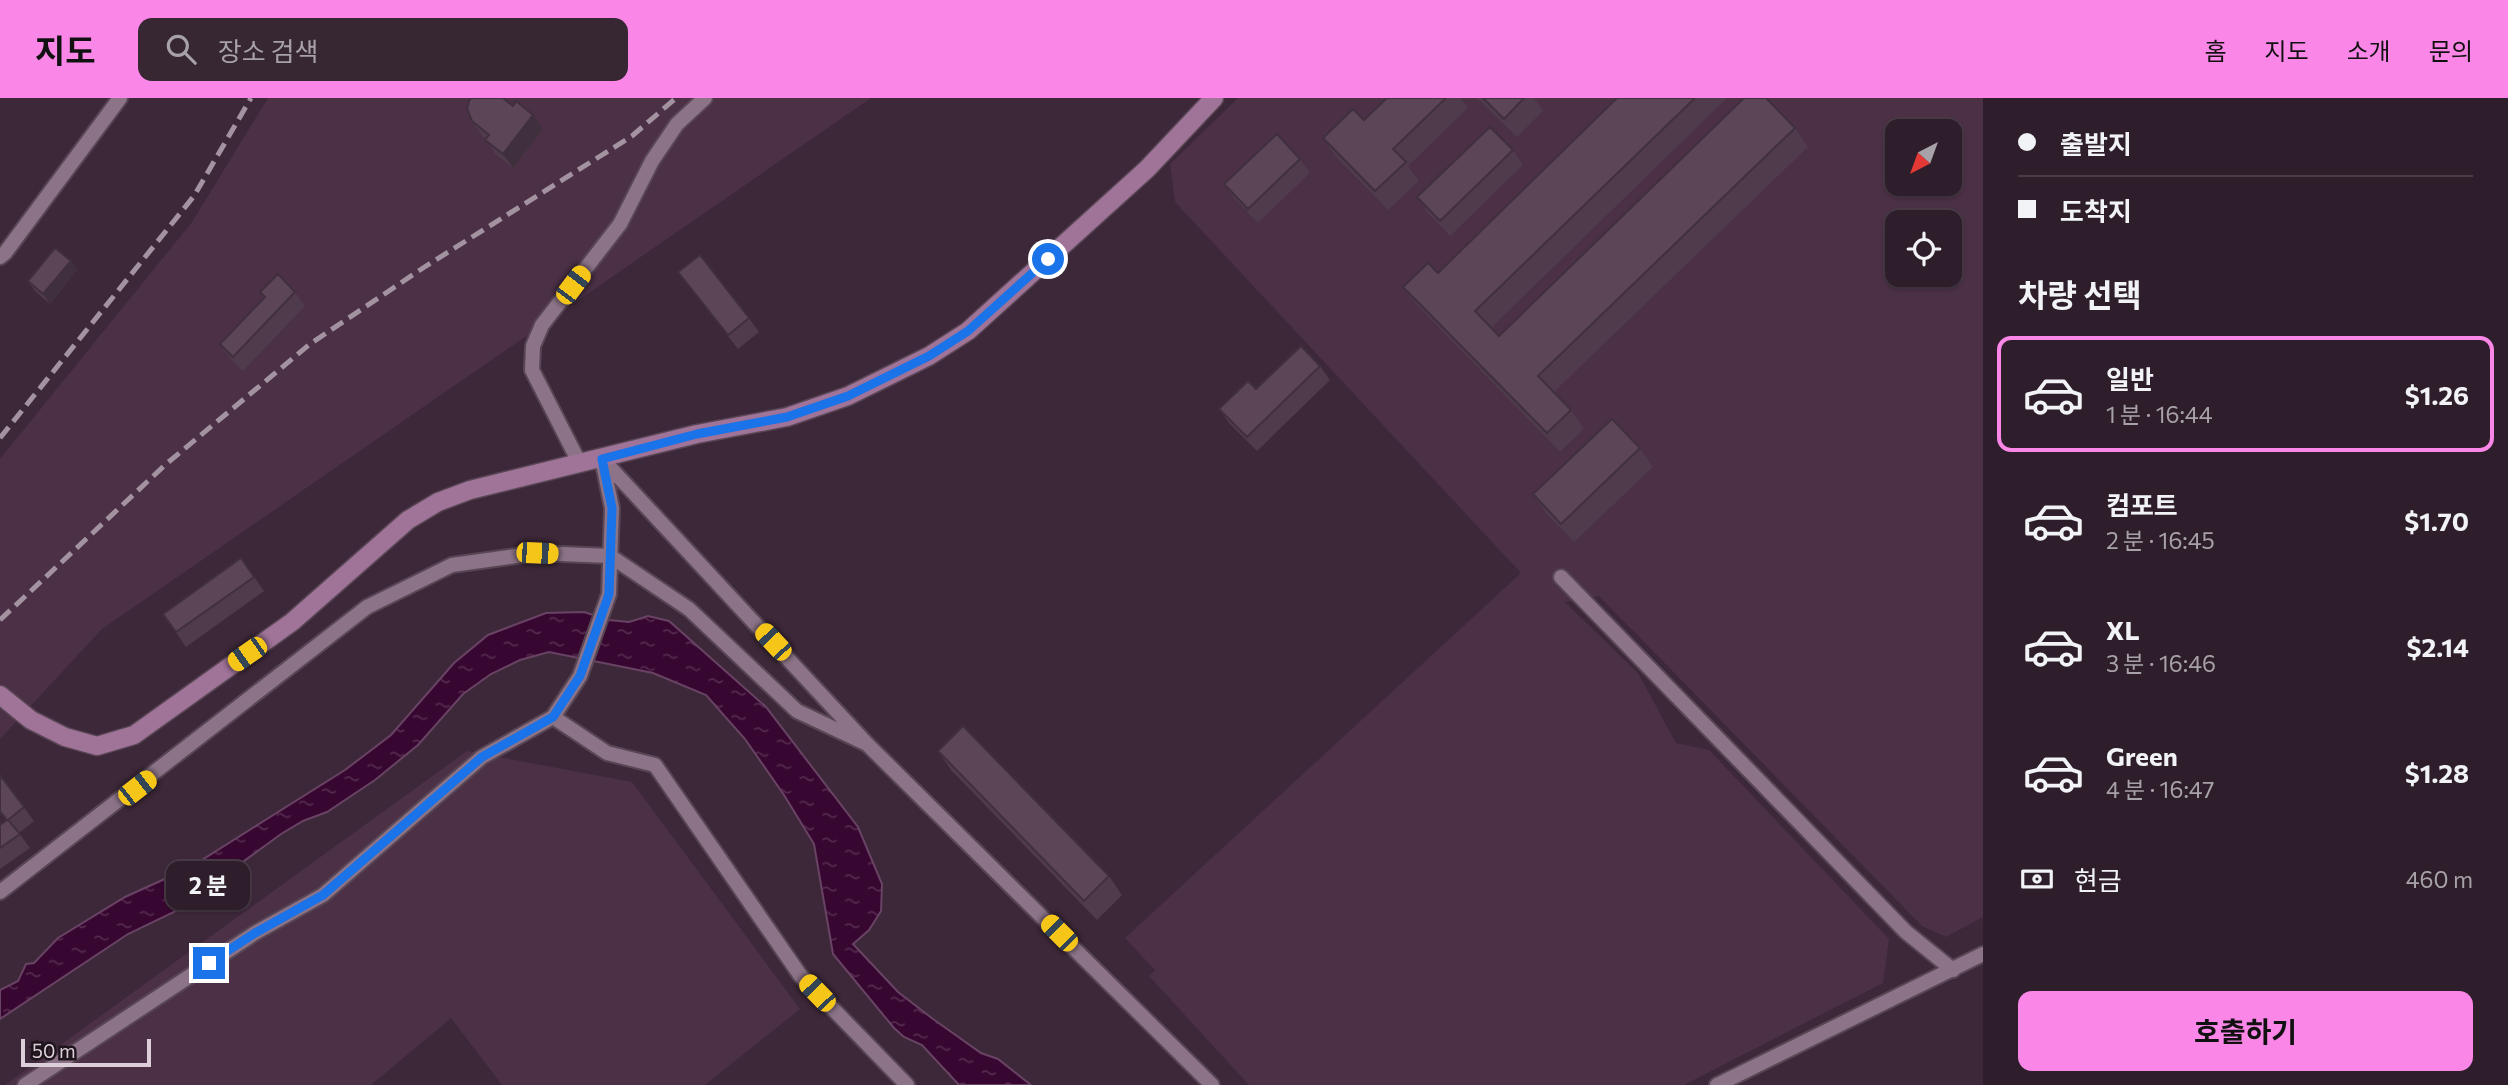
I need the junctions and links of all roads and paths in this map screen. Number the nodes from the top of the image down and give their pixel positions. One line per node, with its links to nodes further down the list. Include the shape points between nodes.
1 (120, 98): 4 (street)
2 (705, 98): 6 (street, via 677,124 620,224 542,325 533,346 532,370)
3 (1214, 98): 5 (street, via 1147,169 968,331 929,356 848,396 787,417)
4 (0, 257)
5 (602, 459): 6 (street); 7 (street, via 612,508); 11 (street)
6 (580, 464): 9 (street, via 470,490 408,520 292,622 134,735 97,746 65,737 31,720)
7 (610, 556): 10 (street, via 609,594 580,676); 11 (street, via 689,609 797,711); 12 (street, via 537,553 452,565 367,607)
8 (1561, 578): 14 (street, via 1906,932)
9 (0, 695)
10 (553, 717): 15 (street, via 482,757 323,895 255,933); 16 (street, via 607,753 654,765 800,975)
11 (867, 744): 17 (street)
12 (0, 892)
13 (1983, 954): 14 (street)
14 (1953, 970): 18 (street)
15 (24, 1085)
16 (906, 1085)
17 (1212, 1085)
18 (1717, 1085)

